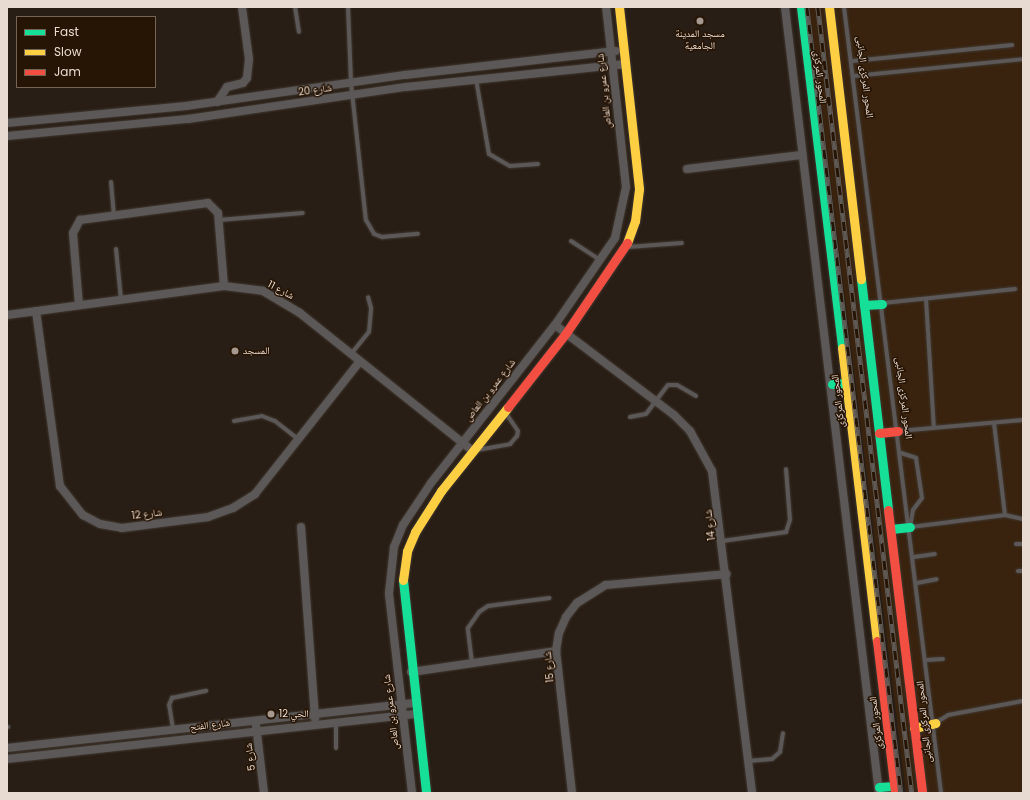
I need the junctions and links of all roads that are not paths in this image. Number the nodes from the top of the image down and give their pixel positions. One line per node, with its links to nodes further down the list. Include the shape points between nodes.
1 (242, 7): 22 (street, via 249,59 247,78 243,83 227,87)
2 (296, 7): 10 (lane)
3 (348, 7): 20 (lane)
4 (606, 7): 13 (street, شارع عمرو بن العاص)
5 (619, 7): 12 (main road)
6 (785, 7): 25 (street)
7 (801, 7): 52 (main road, المحور المركزى)
8 (829, 7): 45 (main road, المحور المركزى)
9 (844, 7): 15 (lane, المحور المركزى الجانبى)
10 (299, 32)
11 (1012, 45): 15 (lane)
12 (624, 50): 13 (street, شارع 20); 16 (main road)
13 (611, 52): 17 (street, شارع عمرو بن العاص); 20 (street, شارع 20)
14 (1023, 59): 18 (lane)
15 (853, 61): 18 (lane, المحور المركزى الجانبى)
16 (626, 64): 17 (street, شارع 20); 35 (main road, via 639,190 635,221)
17 (613, 65): 19 (street, شارع 20); 37 (street, شارع عمرو بن العاص, via 626,186 623,213)
18 (854, 76): 43 (lane, المحور المركزى الجانبى)
19 (476, 79): 21 (street, شارع 20); 26 (lane, via 489,154 510,166)
20 (351, 83): 21 (lane); 22 (street, شارع 20)
21 (352, 95): 24 (street, شارع 20, via 188,119); 32 (lane, via 369,228 382,237)
22 (217, 102): 23 (street, شارع 20)
23 (7, 124)
24 (7, 136)
25 (802, 155): 27 (street); 53 (street)
26 (538, 164)
27 (687, 169)
28 (111, 182): 30 (lane)
29 (304, 213): 31 (lane)
30 (114, 215): 31 (street, via 208,203 214,206); 44 (street, via 80,220 74,225)
31 (219, 220): 38 (street)
32 (418, 234)
33 (571, 241): 37 (lane)
34 (682, 243): 35 (lane)
35 (625, 247): 49 (main road)
36 (116, 249): 41 (lane)
37 (602, 261): 48 (street, شارع عمرو بن العاص)
38 (224, 286): 41 (street, شارع 11); 50 (street, شارع 11, via 249,288 276,297)
39 (1015, 289): 42 (lane)
40 (368, 296): 50 (lane, via 372,308 369,332)
41 (121, 299): 44 (street, شارع 11)
42 (926, 299): 43 (lane); 61 (lane)
43 (882, 304): 45 (main road); 62 (lane, المحور المركزى الجانبى)
44 (79, 305): 46 (street, شارع 11)
45 (864, 305): 63 (main road, المحور المركزى)
46 (36, 310): 47 (street, شارع 11); 64 (street, شارع 12, via 60,486 69,502 100,524 122,528 208,517 233,508 255,494)
47 (7, 315)
48 (555, 325): 49 (street, شارع 14); 65 (street, شارع عمرو بن العاص)
49 (566, 333): 55 (street, شارع 14); 56 (main road)
50 (351, 354): 51 (street, شارع 11)
51 (360, 361): 64 (street, شارع 12); 65 (street, شارع 11)
52 (847, 383): 53 (main road); 109 (main road, المحور المركزى)
53 (832, 384): 110 (street)
54 (696, 396): 55 (lane, via 672,384)
55 (656, 401): 57 (lane, via 646,414); 74 (street, شارع 14, via 690,431 703,450 717,494)
56 (504, 411): 66 (main road); 66 (lane, via 518,431 517,436 510,444)
57 (630, 417)
58 (1023, 420): 60 (lane)
59 (234, 421): 64 (lane, via 262,416 275,421)
60 (994, 422): 61 (lane); 69 (lane)
61 (934, 428): 62 (lane)
62 (898, 431): 63 (main road); 67 (lane, المحور المركزى الجانبى)
63 (879, 433): 73 (main road, المحور المركزى)
64 (299, 440)
65 (463, 442): 66 (street, شارع 11); 93 (street, شارع عمرو بن العاص, via 415,505 394,547 389,593)
66 (473, 451): 89 (main road, via 426,512 407,551 402,592)
67 (901, 453): 72 (lane, المحور المركزى الجانبى); 72 (lane, via 910,453 916,458 922,498 913,510)
68 (786, 469): 74 (lane, via 790,520 786,532)
69 (1005, 515): 70 (lane); 72 (lane)
70 (1023, 519)
71 (301, 527): 94 (street)
72 (910, 527): 73 (main road); 78 (lane, المحور المركزى الجانبى)
73 (891, 530): 101 (main road, المحور المركزى)
74 (722, 541): 81 (street, شارع 14)
75 (1016, 544): 76 (lane)
76 (1023, 544)
77 (935, 554): 78 (lane)
78 (914, 557): 83 (lane, المحور المركزى الجانبى)
79 (1023, 570): 80 (lane)
80 (1018, 571)
81 (726, 574): 85 (street, شارع 15, via 606,585 582,599 570,612 559,633); 108 (street, شارع 14)
82 (937, 580): 83 (lane)
83 (917, 583): 87 (lane, المحور المركزى الجانبى)
84 (549, 598): 88 (lane, via 488,606 479,612 468,628)
85 (556, 651): 88 (street); 114 (street, شارع 15)
86 (943, 659): 87 (lane)
87 (927, 660): 99 (lane, المحور المركزى الجانبى)
88 (472, 663): 89 (street)
89 (411, 672): 92 (main road)
90 (206, 691): 102 (lane, via 172,698 169,705)
91 (1023, 701): 99 (lane, via 948,715)
92 (415, 702): 93 (street, شارع الفتح); 95 (main road)
93 (402, 704): 94 (street, شارع الفتح); 96 (street, شارع عمرو بن العاص)
94 (315, 713): 97 (street, شارع الفتح); 100 (street)
95 (416, 714): 96 (street, شارع الفتح); 113 (main road)
96 (403, 716): 98 (street, شارع الفتح); 112 (street, شارع عمرو بن العاص)
97 (254, 719): 102 (street, شارع الفتح); 103 (street, شارع 5)
98 (336, 722): 100 (street, شارع الفتح); 106 (lane)
99 (935, 723): 101 (main road); 117 (lane, المحور المركزى الجانبى)
100 (316, 724): 103 (street, شارع الفتح)
101 (914, 728): 116 (main road, المحور المركزى)
102 (173, 729): 105 (street, شارع الفتح)
103 (256, 730): 107 (street, شارع الفتح); 111 (street, شارع 5)
104 (783, 733): 108 (lane, via 783,743 772,759)
105 (7, 748)
106 (336, 748)
107 (7, 759)
108 (748, 761): 115 (street, شارع 14)
109 (895, 789): 110 (main road)
110 (879, 790)
111 (264, 793)
112 (412, 793)
113 (426, 793)
114 (572, 793)
115 (752, 793)
116 (922, 793)
117 (941, 793)

